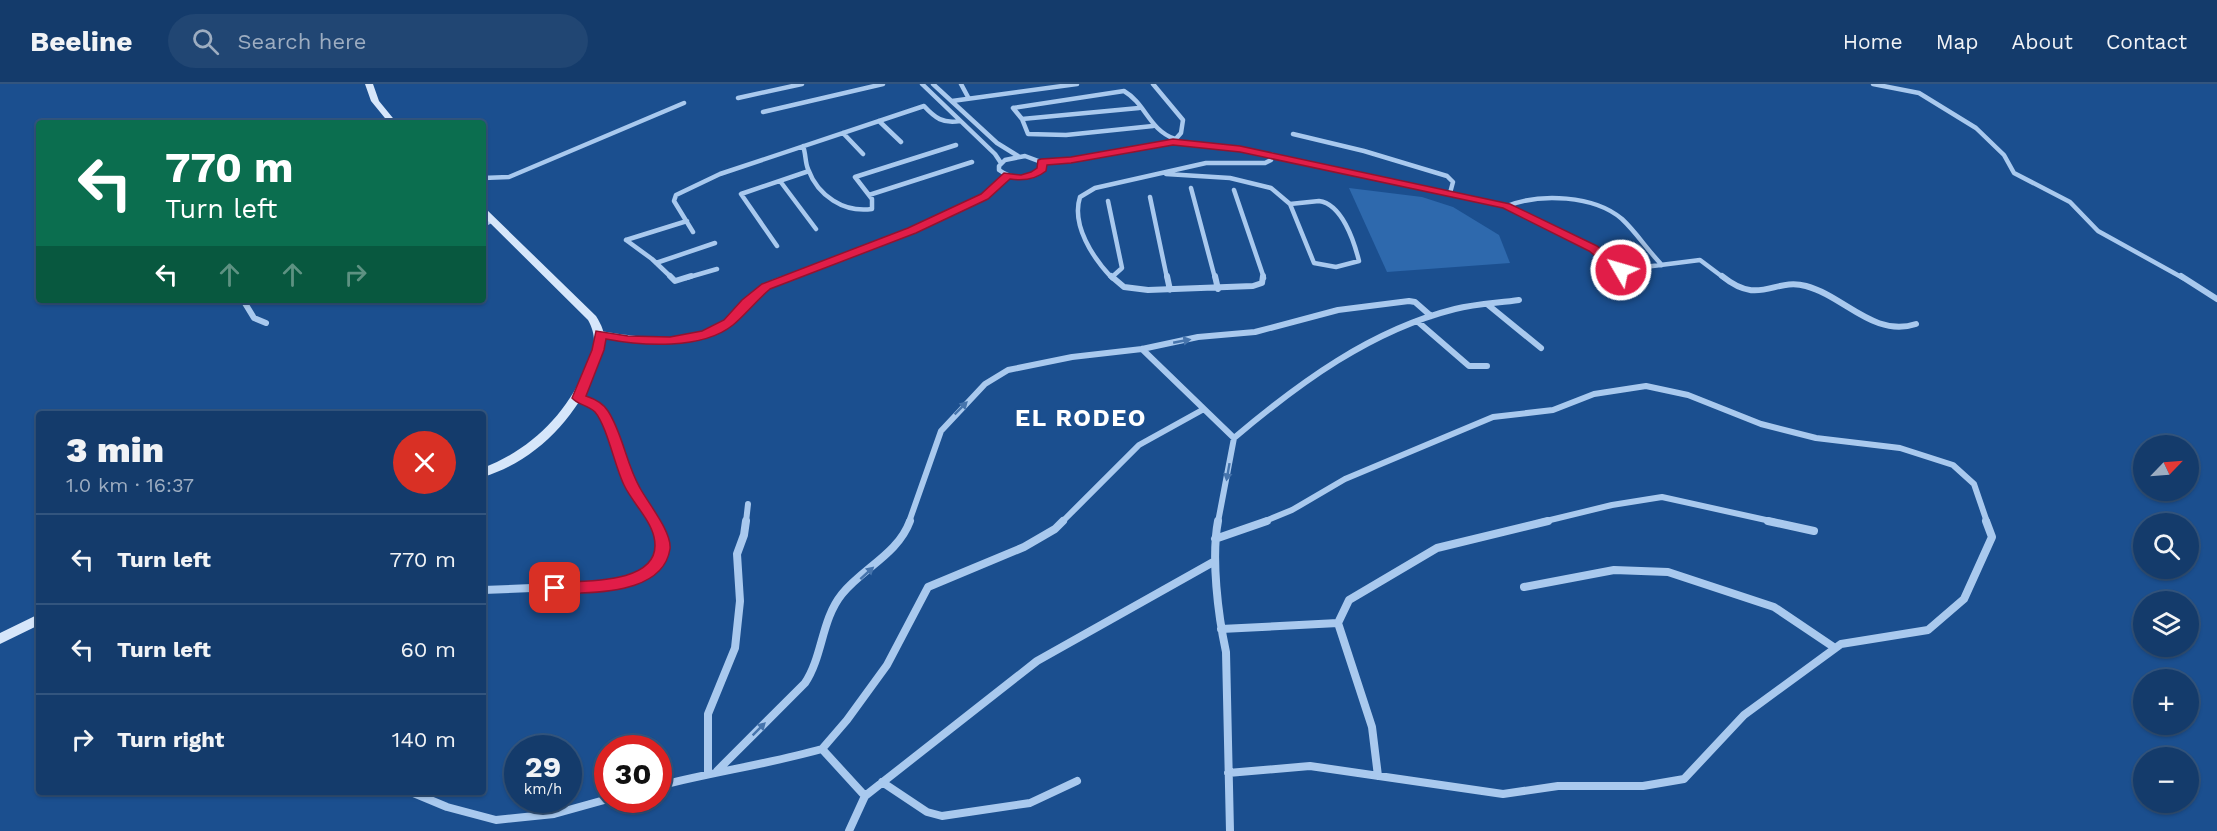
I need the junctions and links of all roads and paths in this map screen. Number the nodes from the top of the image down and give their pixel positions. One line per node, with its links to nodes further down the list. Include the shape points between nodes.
1 (369, 84): 17 (main road, via 375,101)
2 (802, 84): 11 (street)
3 (883, 84): 15 (street)
4 (922, 84): 19 (street)
5 (933, 84): 12 (street)
6 (961, 84): 10 (street)
7 (1077, 84): 10 (street)
8 (1153, 84): 23 (street, via 1183,120 1181,133)
9 (1873, 84): 58 (street, via 1919,93 1967,123 2004,155 2014,173 2070,202 2098,231)
10 (968, 97): 12 (street)
11 (738, 98)
12 (952, 101): 29 (street, via 997,143)
13 (684, 103): 36 (street, via 509,177)
14 (1139, 108): 16 (street); 16 (street, via 1130,93 1113,92 1014,108); 20 (street)
15 (763, 112)
16 (1022, 119): 20 (street, via 1028,134 1066,135)
17 (391, 120)
18 (879, 121): 19 (street, via 924,106 945,123); 21 (street); 24 (street)
19 (960, 121): 32 (street)
20 (1153, 126): 23 (street)
21 (843, 133): 26 (street); 27 (street)
22 (1293, 134): 40 (street, via 1447,176 1453,182)
23 (1174, 140): 28 (street); 31 (street)
24 (901, 142)
25 (956, 145): 41 (street, via 855,177)
26 (803, 146): 33 (street); 46 (street, via 720,174 676,195 674,201)
27 (863, 154)
28 (1273, 155): 34 (street, via 1265,163 1214,162); 40 (street)
29 (1018, 156): 31 (street); 32 (street)
30 (972, 162): 41 (street)
31 (1041, 162): 35 (street, via 1042,169 1034,175)
32 (1000, 163): 35 (street, via 999,170)
33 (809, 171): 37 (street); 41 (street, via 815,183 843,207 872,209)
34 (1166, 173): 44 (street, via 1261,184); 55 (street, via 1095,188 1080,197 1079,225)
35 (1007, 176): 66 (street, via 985,196 912,231 766,286 728,322 706,334 670,340)
36 (486, 178)
37 (780, 181): 48 (street); 51 (street, via 741,194)
38 (1191, 188): 56 (street)
39 (1234, 190): 56 (street, via 1264,279 1253,286)
40 (1450, 193): 45 (street)
41 (869, 195)
42 (1150, 196): 57 (street)
43 (1108, 201): 55 (street, via 1122,268)
44 (1290, 204): 44 (street, via 1314,263 1332,267 1359,261 1334,206 1324,201)
45 (1507, 206): 53 (street, via 1593,248 1618,269); 53 (street, via 1521,200 1550,198 1604,210 1623,219)
46 (687, 221): 49 (street); 52 (street, via 626,240)
47 (488, 223): 66 (main road, via 592,318)
48 (816, 229)
49 (693, 232)
50 (715, 243): 52 (street)
51 (777, 246)
52 (656, 263): 54 (street, via 675,280)
53 (1662, 265): 65 (street, via 1700,260 1726,281 1745,290 1764,292 1801,284 1837,298 1888,327)
54 (717, 269)
55 (1112, 277): 57 (street, via 1128,289)
56 (1218, 289): 57 (street)
57 (1170, 290)
58 (2217, 299)
59 (1519, 300): 61 (street)
60 (245, 303): 64 (street, via 254,318)
61 (1487, 304): 62 (street); 67 (street)
62 (1431, 316): 63 (street); 68 (street, one-way to 62, via 1198,337 1255,332 1338,310 1409,301)
63 (1417, 321): 69 (street, via 1469,366); 72 (street, via 1358,348 1264,412)
64 (266, 323)
65 (1916, 324)
66 (600, 334): 70 (main road, via 598,350)
67 (1541, 348)
68 (1142, 349): 71 (street); 86 (street, one-way to 68, via 805,683 835,604 905,535 936,440 946,423 985,384 1008,370 1037,363)
69 (1487, 366)
70 (579, 398): 73 (main road, via 542,439 500,467); 79 (street, via 603,412 627,477 661,535 659,560 641,575 618,584)
71 (1204, 409): 72 (street); 85 (street, via 1139,446 1055,529 1024,547 928,587 887,665)
72 (1234, 438): 76 (street, one-way to 76)
73 (486, 471)
74 (748, 504): 87 (street, via 744,535 736,554 740,601 735,648 708,714)
75 (1814, 531): 81 (street, via 1662,497 1612,505 1437,548 1349,600)
76 (1215, 539): 77 (street); 84 (street, via 1292,510 1345,479 1493,417 1553,410 1594,393 1646,386 1688,395 1761,424 1815,438 1900,448 1953,465 1974,484 1992,537 1964,599 1928,630)
77 (1215, 561): 82 (street); 92 (street, via 1037,661)
78 (1524, 587): 84 (street, via 1614,570 1668,572 1774,607)
79 (486, 590)
80 (36, 621): 83 (main road)
81 (1338, 623): 82 (street); 89 (street, via 1372,727)
82 (1221, 629): 88 (street, via 1226,652)
83 (0, 639)
84 (1835, 648): 89 (street, via 1744,715 1684,779 1643,786 1557,786 1503,794)
85 (822, 749): 86 (street, via 780,761); 94 (street)
86 (717, 771): 87 (street)
87 (708, 773): 91 (street)
88 (1228, 773): 89 (street, via 1310,766); 97 (street)
89 (1378, 776)
90 (1077, 781): 92 (street, via 1030,803 942,816 927,812)
91 (672, 782)
92 (882, 782): 94 (street)
93 (418, 795): 95 (street, via 496,820 554,814)
94 (865, 796): 96 (street)
95 (594, 803)
96 (849, 831)
97 (1230, 831)

